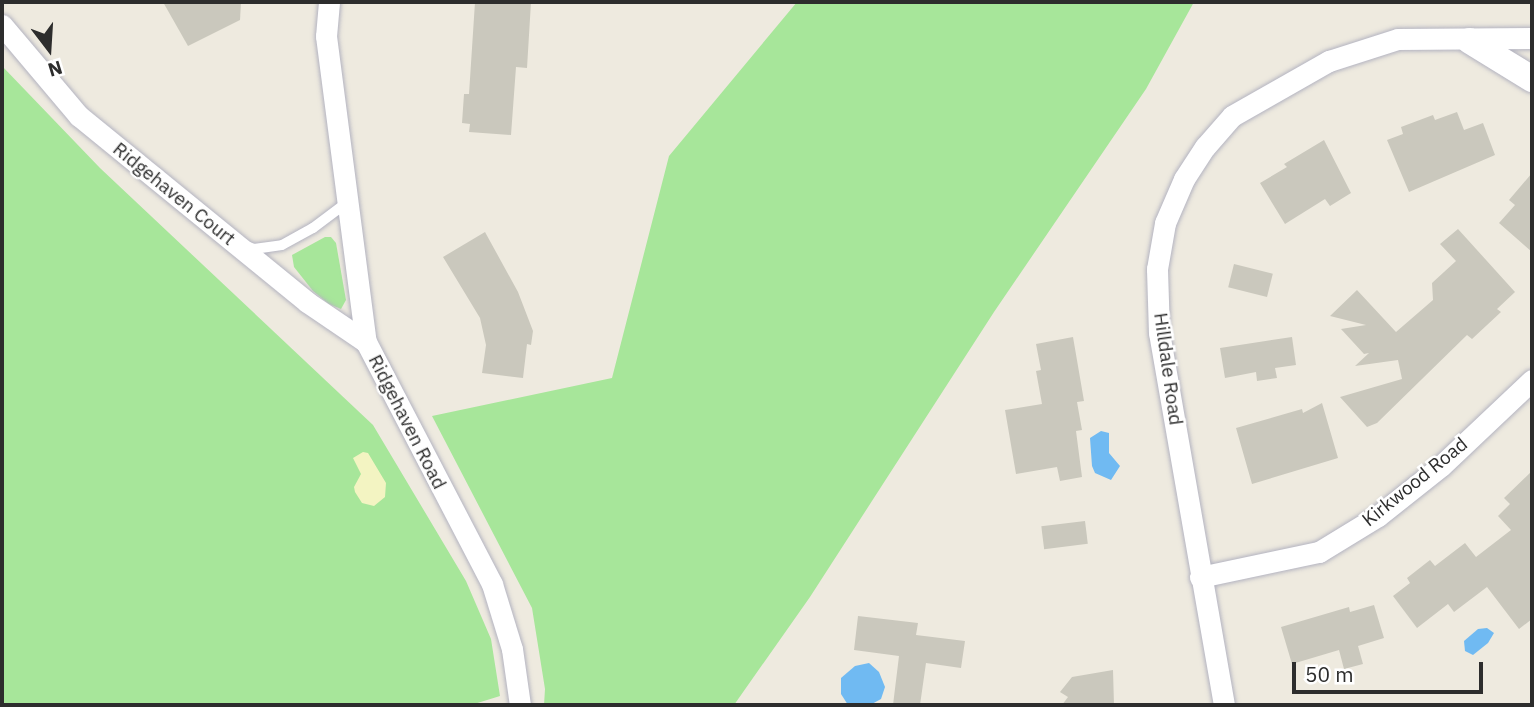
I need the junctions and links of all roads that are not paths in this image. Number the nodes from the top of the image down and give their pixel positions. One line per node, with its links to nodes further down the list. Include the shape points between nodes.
1 (329, 2): 6 (street, Ridgehaven Road, via 326,36)
2 (2, 25): 7 (street, Ridgehaven Court, via 79,116)
3 (1532, 38): 4 (street, Hilldale Road)
4 (1469, 41): 5 (street); 10 (street, Hilldale Road, via 1398,39 1329,61 1232,116 1184,179 1163,234 1157,269 1159,333)
5 (1532, 79)
6 (345, 204): 7 (lane, via 282,245 254,248); 8 (street, Ridgehaven Road)
7 (230, 240): 8 (street, Ridgehaven Court)
8 (366, 342): 11 (street, Ridgehaven Road, via 492,584 512,649)
9 (1532, 380): 10 (street, Kirkwood Road, via 1441,466 1378,516 1319,552)
10 (1200, 577): 12 (street, Hilldale Road)
11 (520, 705)
12 (1224, 705)

